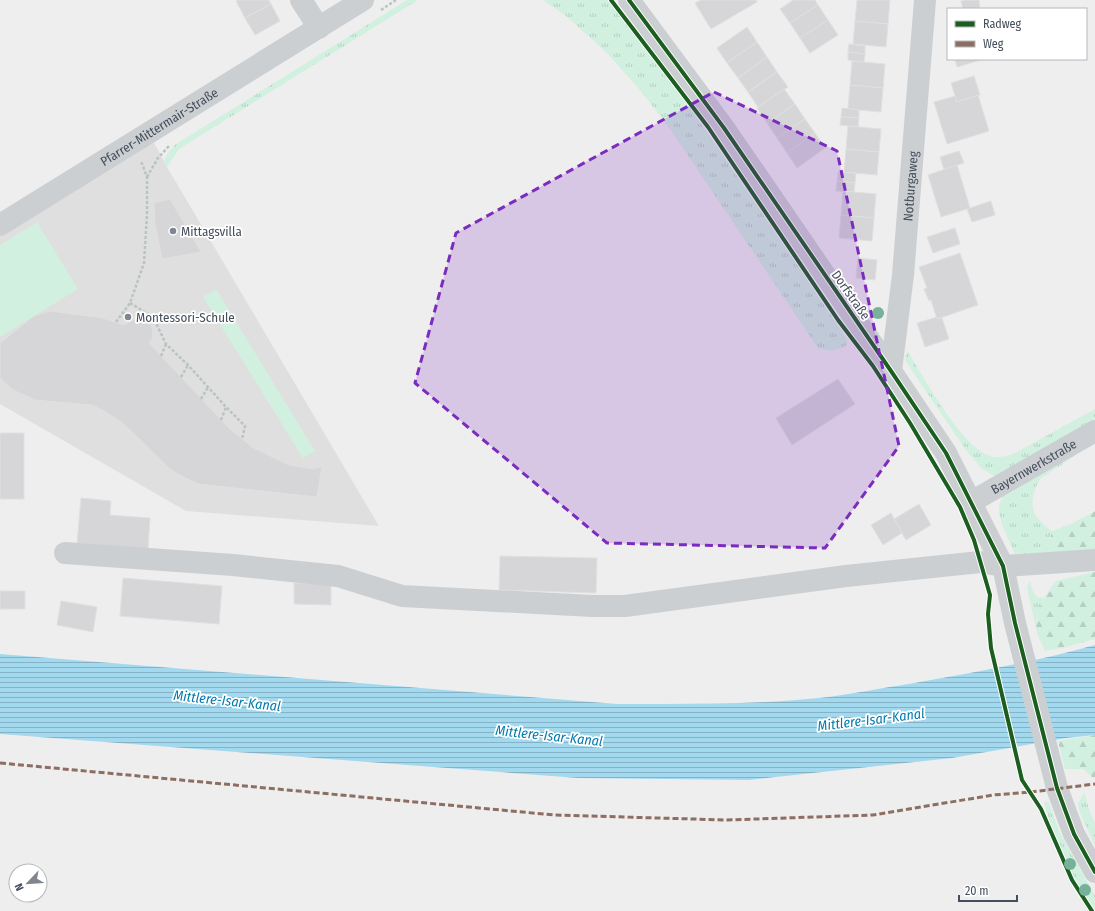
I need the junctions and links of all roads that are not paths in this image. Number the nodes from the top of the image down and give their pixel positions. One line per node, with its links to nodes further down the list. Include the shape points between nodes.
1 (301, 0): 5 (street)
2 (363, 0): 5 (street, Pfarrer-Mittermair-Straße)
3 (629, 0): 7 (street, Dorfstraße, via 724,128)
4 (925, 0): 7 (street, Notburgaweg, via 903,275)
5 (319, 28): 6 (street, Pfarrer-Mittermair-Straße)
6 (0, 224)
7 (891, 372): 9 (street, Dorfstraße, via 946,453)
8 (1095, 430): 9 (street, Bayernwerkstraße)
9 (971, 502): 12 (street, Dorfstraße)
10 (65, 553): 12 (street, via 233,565 338,576 402,596 592,606 625,606 846,576 980,562)
11 (1095, 560): 12 (street)
12 (1003, 566): 13 (street, Dorfstraße, via 1052,769 1074,834)
13 (1095, 872)

